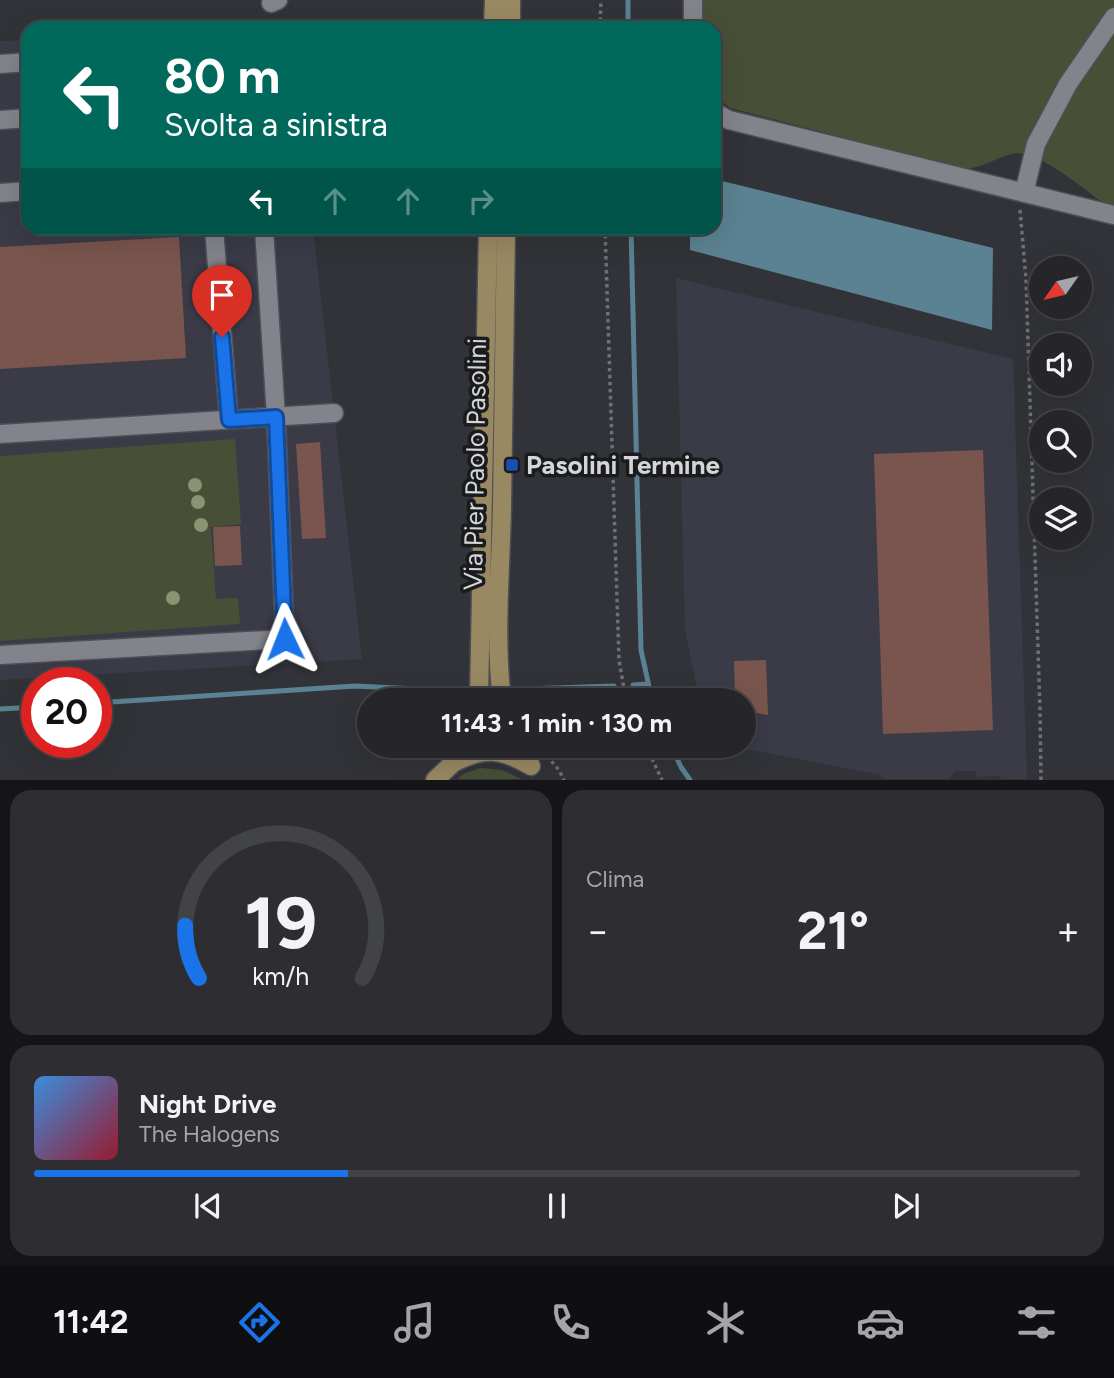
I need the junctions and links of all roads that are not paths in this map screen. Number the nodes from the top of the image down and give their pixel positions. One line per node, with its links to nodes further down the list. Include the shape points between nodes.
1 (494, 0): 5 (main road)
2 (511, 0): 6 (main road)
3 (693, 0): 7 (lane)
4 (1114, 17): 15 (lane, via 1068,84 1036,145)
5 (494, 21)
6 (511, 21)
7 (693, 21)
8 (21, 62): 9 (lane)
9 (0, 64)
10 (721, 116): 15 (lane)
11 (21, 118): 12 (lane)
12 (0, 120)
13 (21, 192): 14 (lane)
14 (0, 193)
15 (1022, 201): 16 (lane)
16 (1114, 215)
17 (215, 235): 23 (lane)
18 (264, 235): 22 (lane)
19 (488, 235): 26 (main road, Via Pier Paolo Pasolini)
20 (506, 235): 27 (main road, Via Pier Paolo Pasolini)
21 (334, 413): 22 (lane)
22 (276, 417): 23 (lane); 25 (lane, via 285,639)
23 (229, 420): 24 (lane)
24 (0, 434)
25 (0, 654)
26 (479, 688)
27 (501, 688)
28 (457, 758): 32 (main road)
29 (463, 758): 32 (main road)
30 (517, 758): 31 (main road, via 536,772)
31 (527, 758)
32 (453, 763): 33 (main road)
33 (435, 779)

